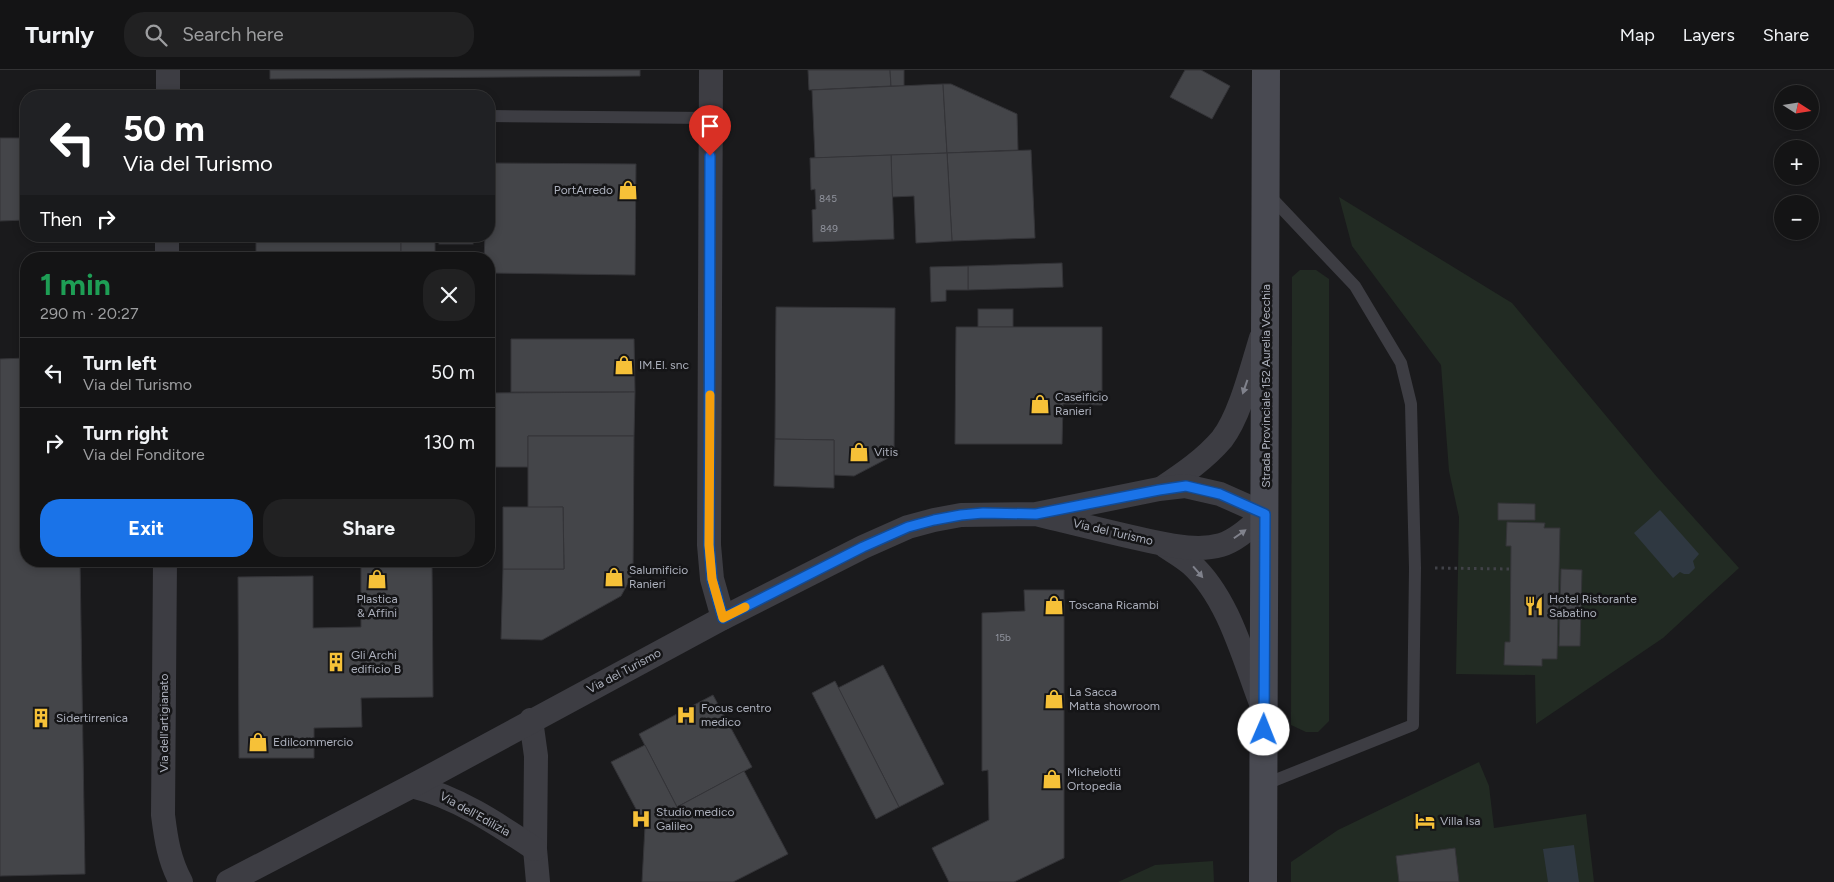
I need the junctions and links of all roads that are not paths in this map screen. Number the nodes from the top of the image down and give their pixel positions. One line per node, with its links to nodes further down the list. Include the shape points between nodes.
1 (168, 70): 4 (street)
2 (711, 70): 6 (street)
3 (1266, 70): 7 (main road, Strada Provinciale 152 Aurelia Vecchia)
4 (168, 90)
5 (495, 116): 6 (lane)
6 (710, 118): 14 (street, via 709,545 712,579)
7 (1266, 192): 8 (main road, Strada Provinciale 152 Aurelia Vecchia); 17 (lane, via 1355,286 1401,363 1411,404 1415,568 1413,725)
8 (1266, 324): 9 (street, Via del Turismo, one-way to 9, via 1237,411 1223,437 1190,470); 11 (main road, Strada Provinciale 152 Aurelia Vecchia)
9 (1159, 490): 10 (street, Via del Turismo); 11 (street, Via del Turismo, via 1186,486 1202,489)
10 (1036, 514): 12 (street, Via del Turismo); 14 (street, Via del Turismo, via 961,515 908,527)
11 (1265, 514): 12 (street, Via del Turismo, one-way to 11, via 1205,548 1223,544 1240,535); 15 (main road, Strada Provinciale 152 Aurelia Vecchia)
12 (1160, 543): 15 (street, Via del Turismo, one-way to 15, via 1191,564 1222,606)
13 (165, 567): 20 (street, Via dell'artigianato, via 164,815 167,846)
14 (723, 618): 16 (street, Via del Turismo)
15 (1264, 711): 17 (main road, Strada Provinciale 152 Aurelia Vecchia)
16 (531, 720): 18 (street, Via del Turismo); 19 (street, via 536,756)
17 (1264, 785): 23 (main road, Strada Provinciale 152 Aurelia Vecchia)
18 (412, 786): 19 (street, Via dell'Edilizia, via 436,792 459,803); 21 (street, Via del Turismo)
19 (535, 849): 22 (street)
20 (181, 882)
21 (228, 882)
22 (538, 882)
23 (1263, 882)

